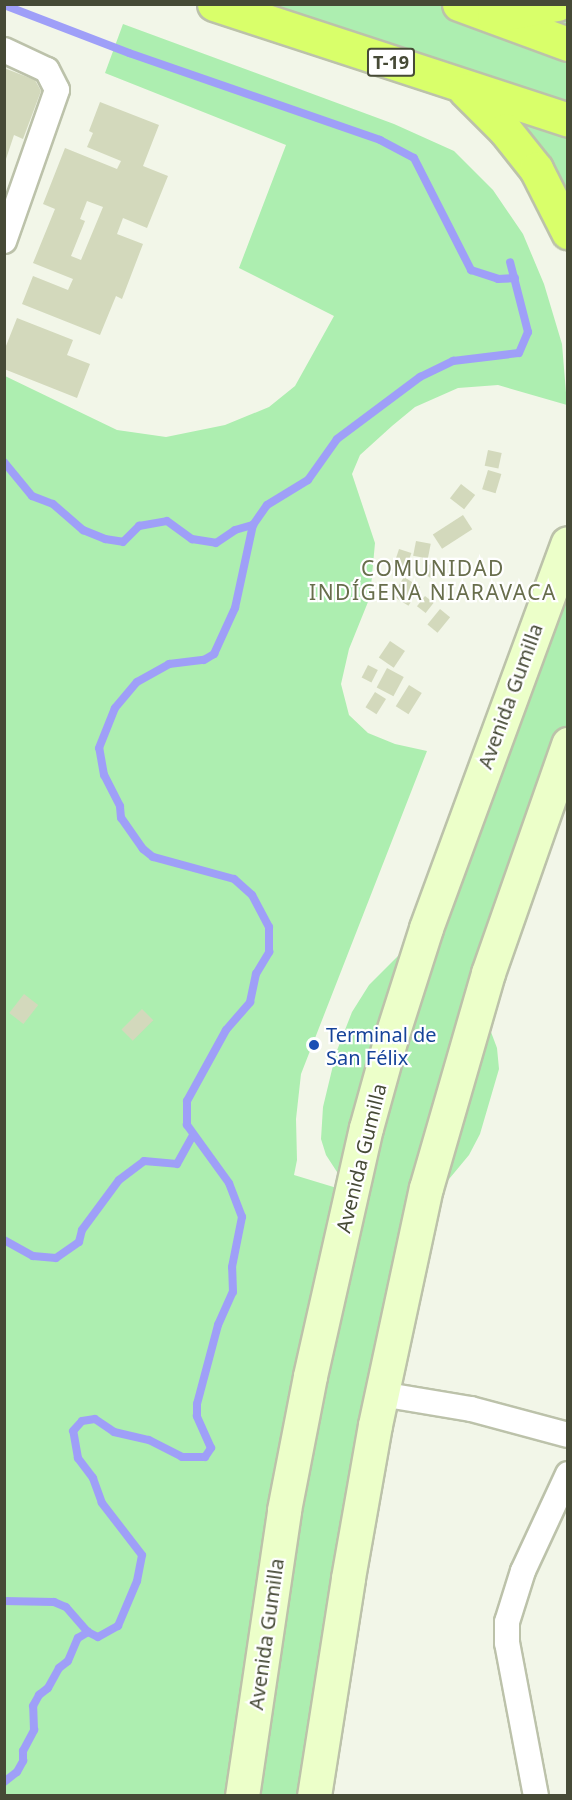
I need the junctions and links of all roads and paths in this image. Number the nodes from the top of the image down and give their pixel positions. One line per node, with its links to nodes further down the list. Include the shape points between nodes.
1 (214, 4): 7 (highway, T-19)
2 (459, 4): 4 (highway)
3 (557, 4): 4 (highway)
4 (490, 16): 5 (highway)
5 (567, 44)
6 (4, 50): 10 (street, via 39,64 54,79 57,98)
7 (459, 85): 8 (highway, T-19); 9 (highway, via 498,122 536,169)
8 (567, 120)
9 (567, 232)
10 (4, 241)
11 (567, 543): 16 (main road, Avenida Gumilla, via 426,928 366,1128 284,1510)
12 (567, 744): 13 (main road, via 452,1088)
13 (381, 1394): 14 (street, via 471,1409); 17 (main road)
14 (567, 1435)
15 (567, 1474): 18 (street, via 524,1571 507,1622 507,1643)
16 (242, 1796)
17 (314, 1796)
18 (536, 1796)

